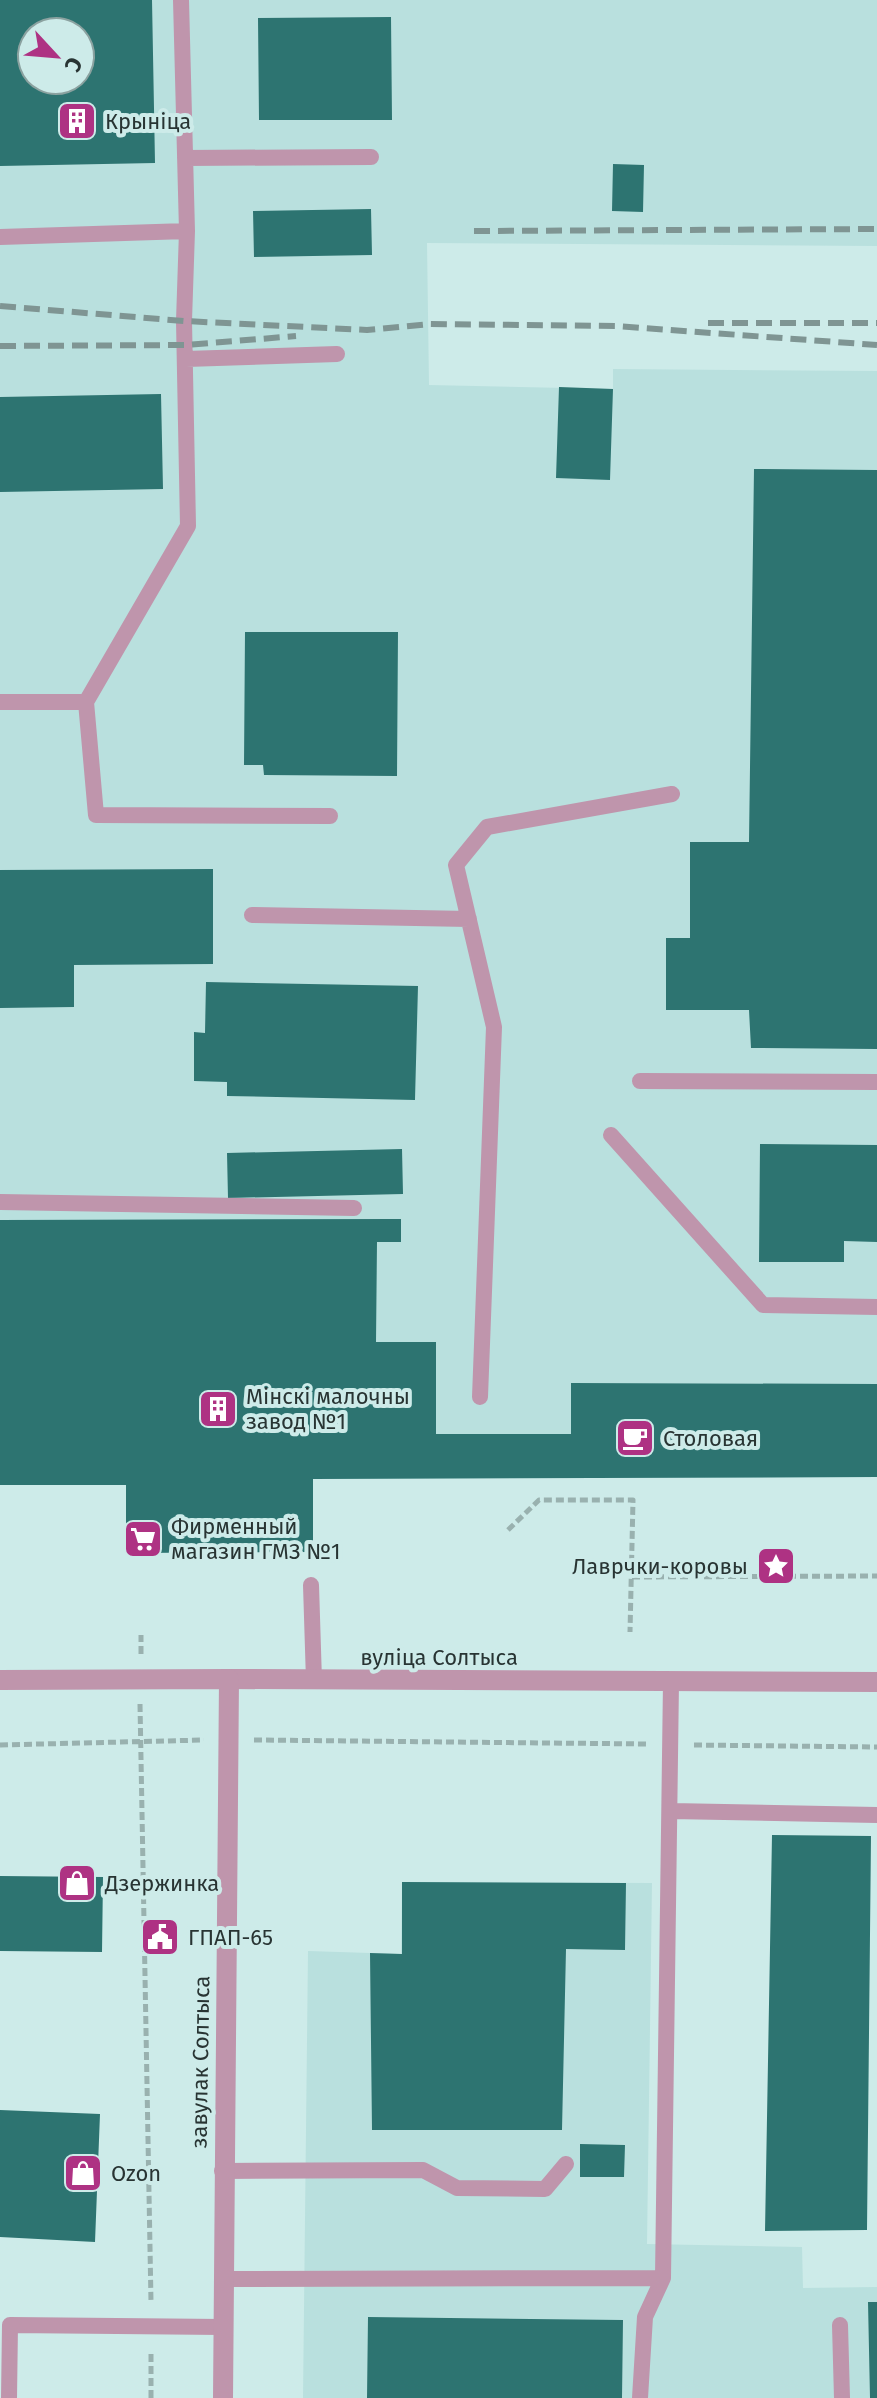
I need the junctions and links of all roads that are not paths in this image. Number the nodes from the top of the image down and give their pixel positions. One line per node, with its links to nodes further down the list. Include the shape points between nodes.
1 (181, 0): 3 (lane)
2 (371, 157): 3 (lane)
3 (185, 158): 4 (lane)
4 (187, 231): 5 (lane); 7 (lane)
5 (0, 237)
6 (337, 354): 7 (lane)
7 (186, 359): 9 (lane, via 188,526)
8 (0, 702): 9 (lane)
9 (86, 702): 11 (lane, via 96,815)
10 (672, 794): 13 (lane, via 487,827 456,865)
11 (330, 816)
12 (252, 915): 13 (lane)
13 (469, 919): 20 (lane, via 494,1027)
14 (640, 1081): 15 (lane)
15 (877, 1082)
16 (611, 1135): 19 (lane, via 763,1305)
17 (0, 1202): 18 (lane)
18 (354, 1208)
19 (877, 1307)
20 (480, 1397)
21 (311, 1585): 24 (lane)
22 (229, 1679): 23 (street, вуліца Солтыса); 24 (street, вуліца Солтыса); 30 (street, завулак Солтыса)
23 (0, 1680)
24 (314, 1681): 25 (street, вуліца Солтыса)
25 (671, 1682): 26 (street, вуліца Солтыса); 27 (lane)
26 (877, 1682)
27 (671, 1811): 28 (lane); 31 (lane)
28 (877, 1815)
29 (566, 2164): 30 (lane, via 545,2189 457,2188 423,2170)
30 (222, 2171): 32 (street, завулак Солтыса)
31 (663, 2278): 32 (lane); 37 (lane, via 645,2317)
32 (222, 2279): 34 (street, завулак Солтыса)
33 (840, 2325): 38 (lane)
34 (223, 2327): 35 (lane, via 10,2325); 36 (street, завулак Солтыса)
35 (9, 2398)
36 (223, 2398)
37 (640, 2398)
38 (842, 2398)

